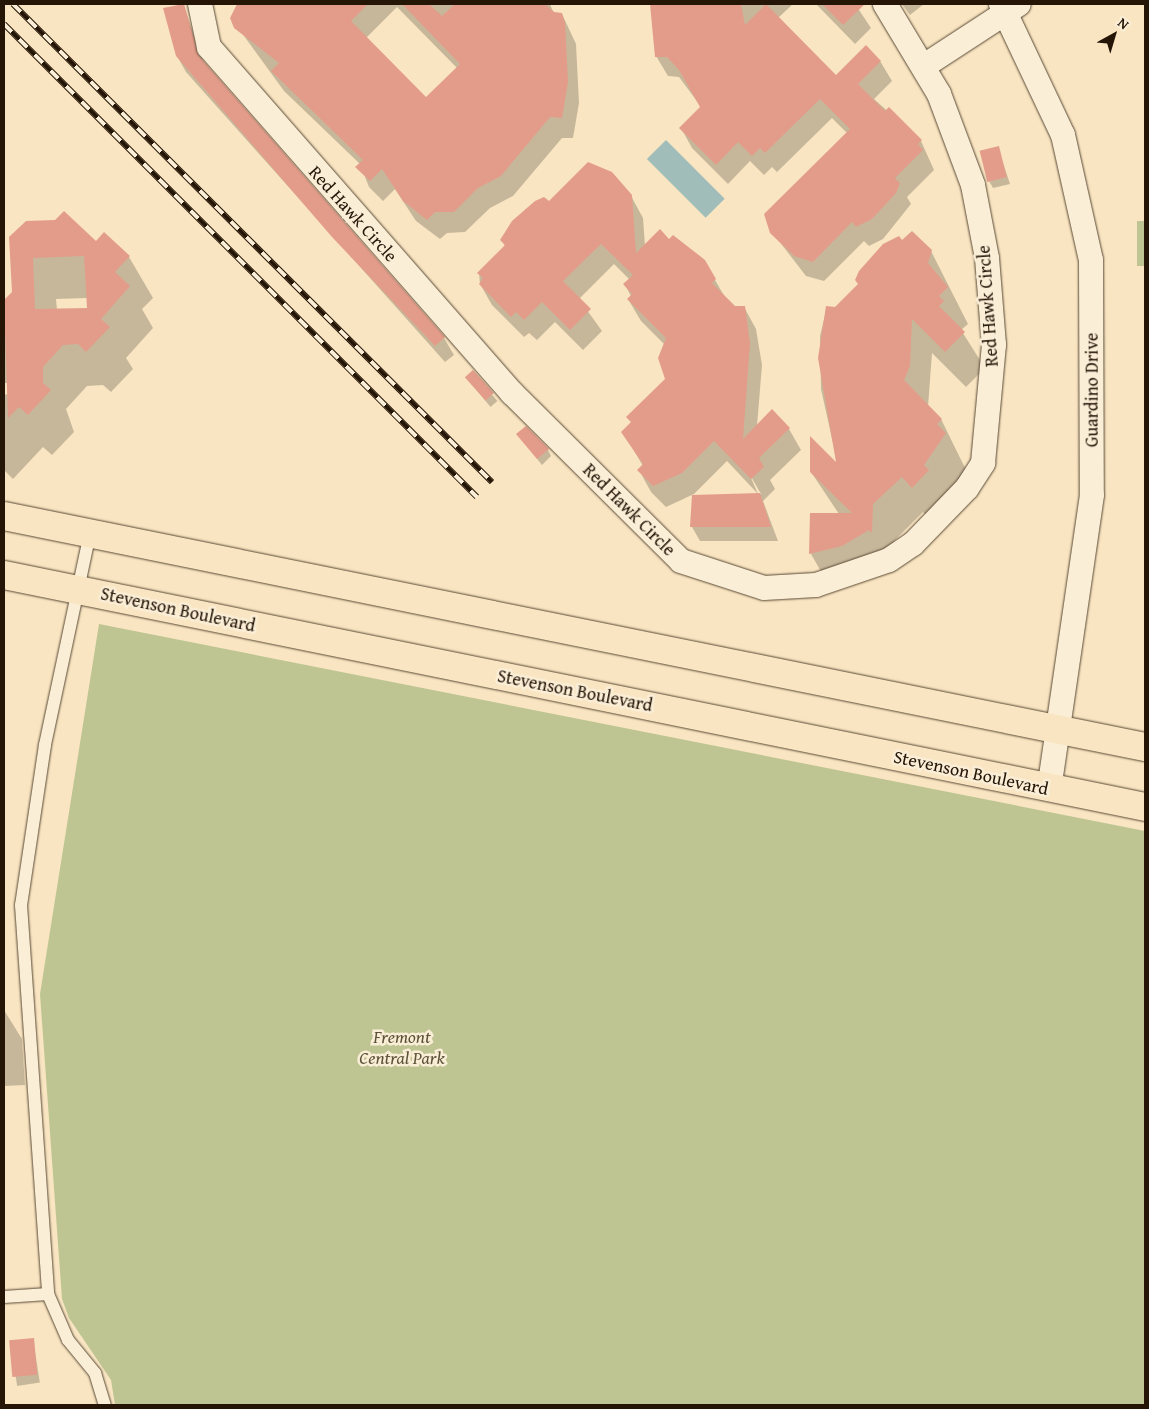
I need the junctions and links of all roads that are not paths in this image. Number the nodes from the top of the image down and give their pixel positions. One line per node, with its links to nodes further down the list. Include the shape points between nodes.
1 (200, 4): 4 (street, Red Hawk Circle, via 209,47 512,393 681,561 764,588 816,585 889,560 913,544 968,488 983,463 994,345 987,258 973,185 950,118)
2 (885, 4): 4 (street, Red Hawk Circle)
3 (1009, 6): 4 (street); 9 (street, Guardino Drive, via 1063,135 1091,260 1092,495)
4 (924, 66)
5 (4, 516): 6 (main road)
6 (90, 532): 8 (lane); 9 (main road)
7 (4, 575): 8 (main road, Stevenson Boulevard)
8 (78, 590): 11 (main road, Stevenson Boulevard); 13 (lane, via 28,838 21,905)
9 (1060, 730): 10 (main road); 11 (street, Guardino Drive)
10 (1145, 747)
11 (1049, 789): 12 (main road, Stevenson Boulevard)
12 (1145, 807)
13 (48, 1294): 14 (lane); 15 (lane, via 68,1340 95,1373)
14 (4, 1297)
15 (105, 1405)

